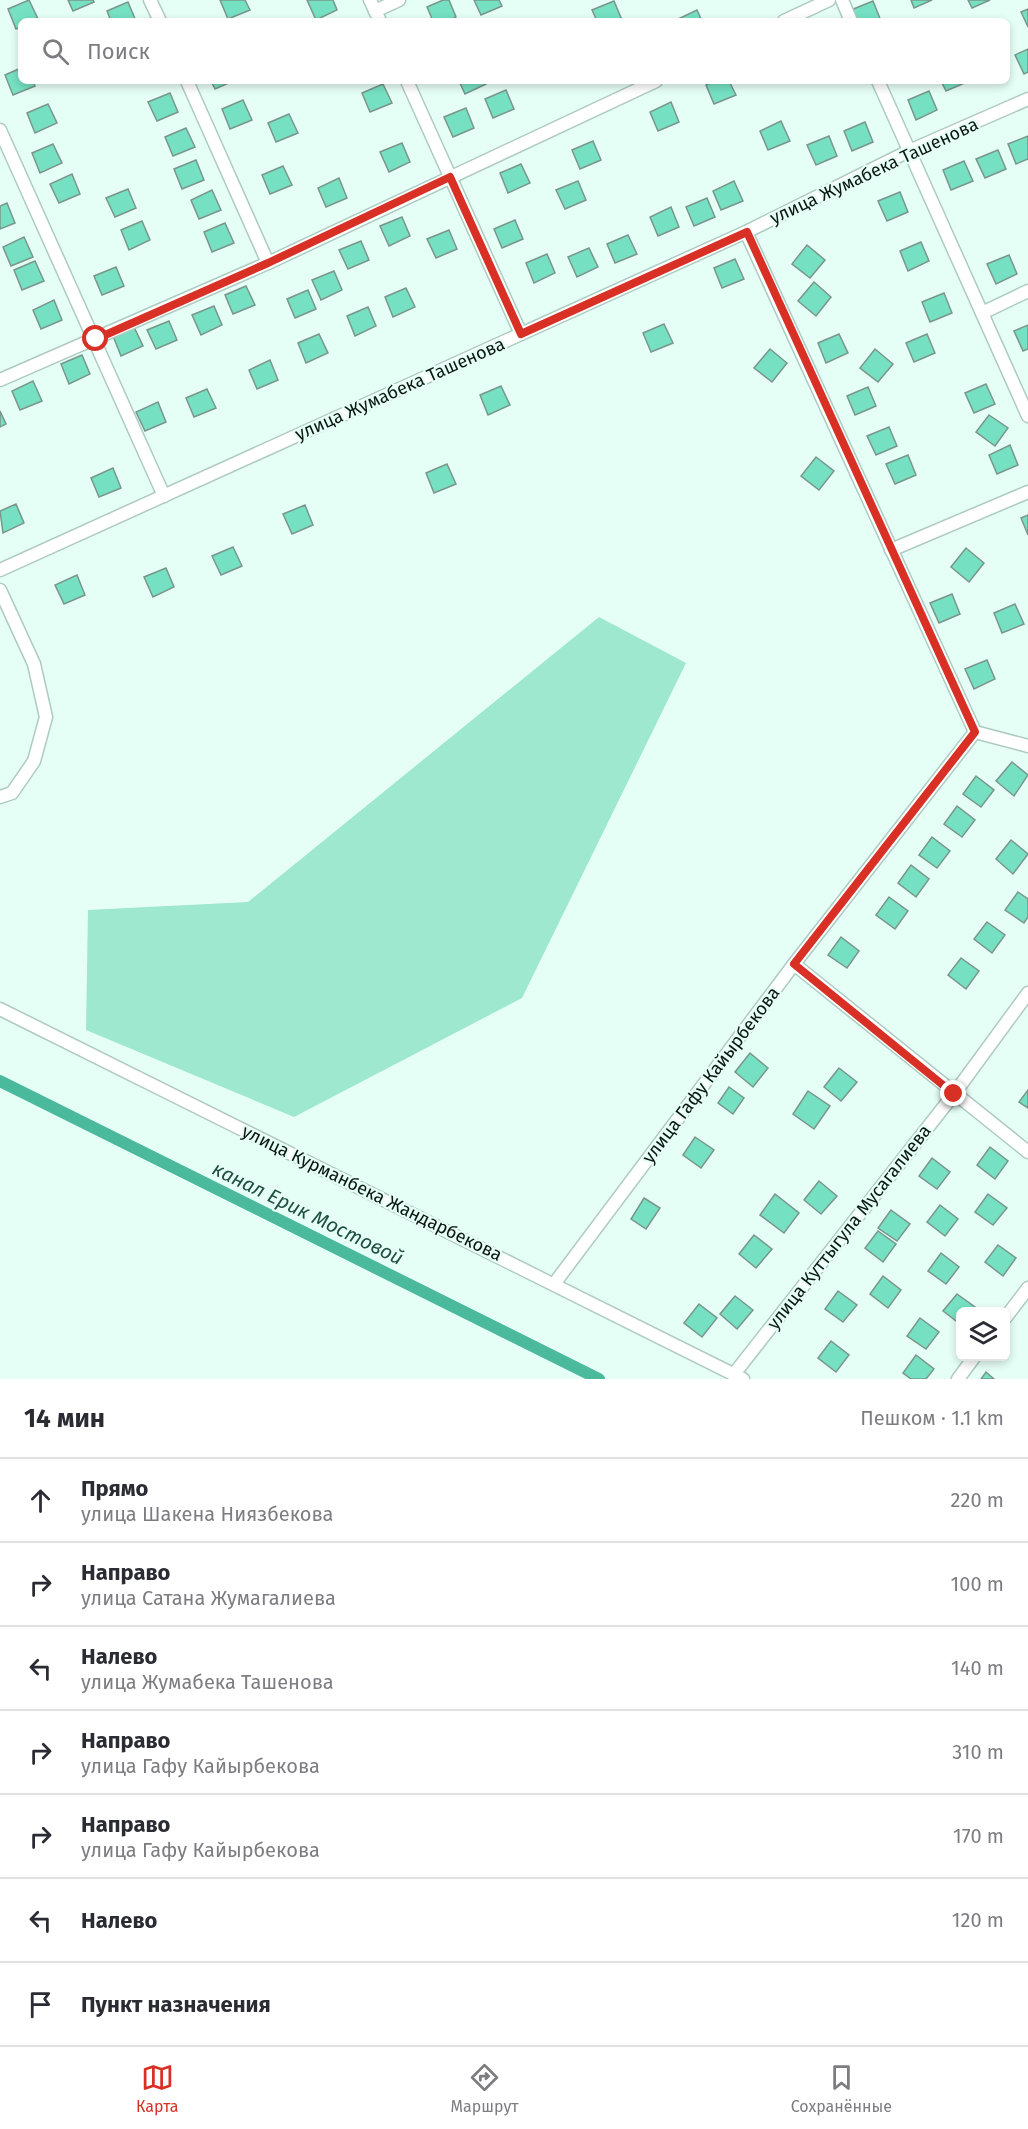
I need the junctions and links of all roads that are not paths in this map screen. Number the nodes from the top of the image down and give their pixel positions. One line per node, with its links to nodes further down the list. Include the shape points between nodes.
1 (150, 0): 6 (street)
2 (399, 0): 5 (street)
3 (829, 0): 7 (street)
4 (842, 0): 8 (street)
5 (375, 11)
6 (159, 18)
7 (790, 18)
8 (850, 18)
9 (188, 84): 18 (street)
10 (408, 84): 16 (street)
11 (650, 84): 16 (street)
12 (879, 84): 15 (street)
13 (1028, 99): 15 (street, улица Жумабека Ташенова)
14 (0, 130): 22 (street)
15 (909, 152): 17 (street, улица Жумабека Ташенова); 20 (street)
16 (450, 177): 18 (street); 21 (street)
17 (747, 232): 21 (street, улица Жумабека Ташенова); 27 (street)
18 (268, 263): 22 (street)
19 (1028, 291): 20 (street)
20 (982, 313): 24 (street)
21 (521, 334): 26 (street, улица Жумабека Ташенова)
22 (96, 339): 23 (street); 26 (street)
23 (0, 380)
24 (1028, 416)
25 (1028, 492): 27 (street)
26 (164, 496): 28 (street, улица Жумабека Ташенова)
27 (891, 550): 30 (street)
28 (0, 570)
29 (0, 590): 32 (street, via 34,664 46,717 34,761 12,793)
30 (975, 732): 31 (street); 33 (street, улица Гафу Кайырбекова)
31 (1028, 746)
32 (0, 798)
33 (794, 964): 36 (street); 38 (street, улица Гафу Кайырбекова)
34 (1028, 993): 36 (street, улица Куттыгула Мусагалиева)
35 (0, 1009): 38 (street, улица Курманбека Жандарбекова)
36 (954, 1094): 37 (street); 42 (street, улица Куттыгула Мусагалиева)
37 (1028, 1152)
38 (554, 1284): 42 (street, улица Курманбека Жандарбекова)
39 (1028, 1288): 40 (street)
40 (1010, 1311)
41 (971, 1361): 43 (street)
42 (738, 1377)
43 (958, 1379)

